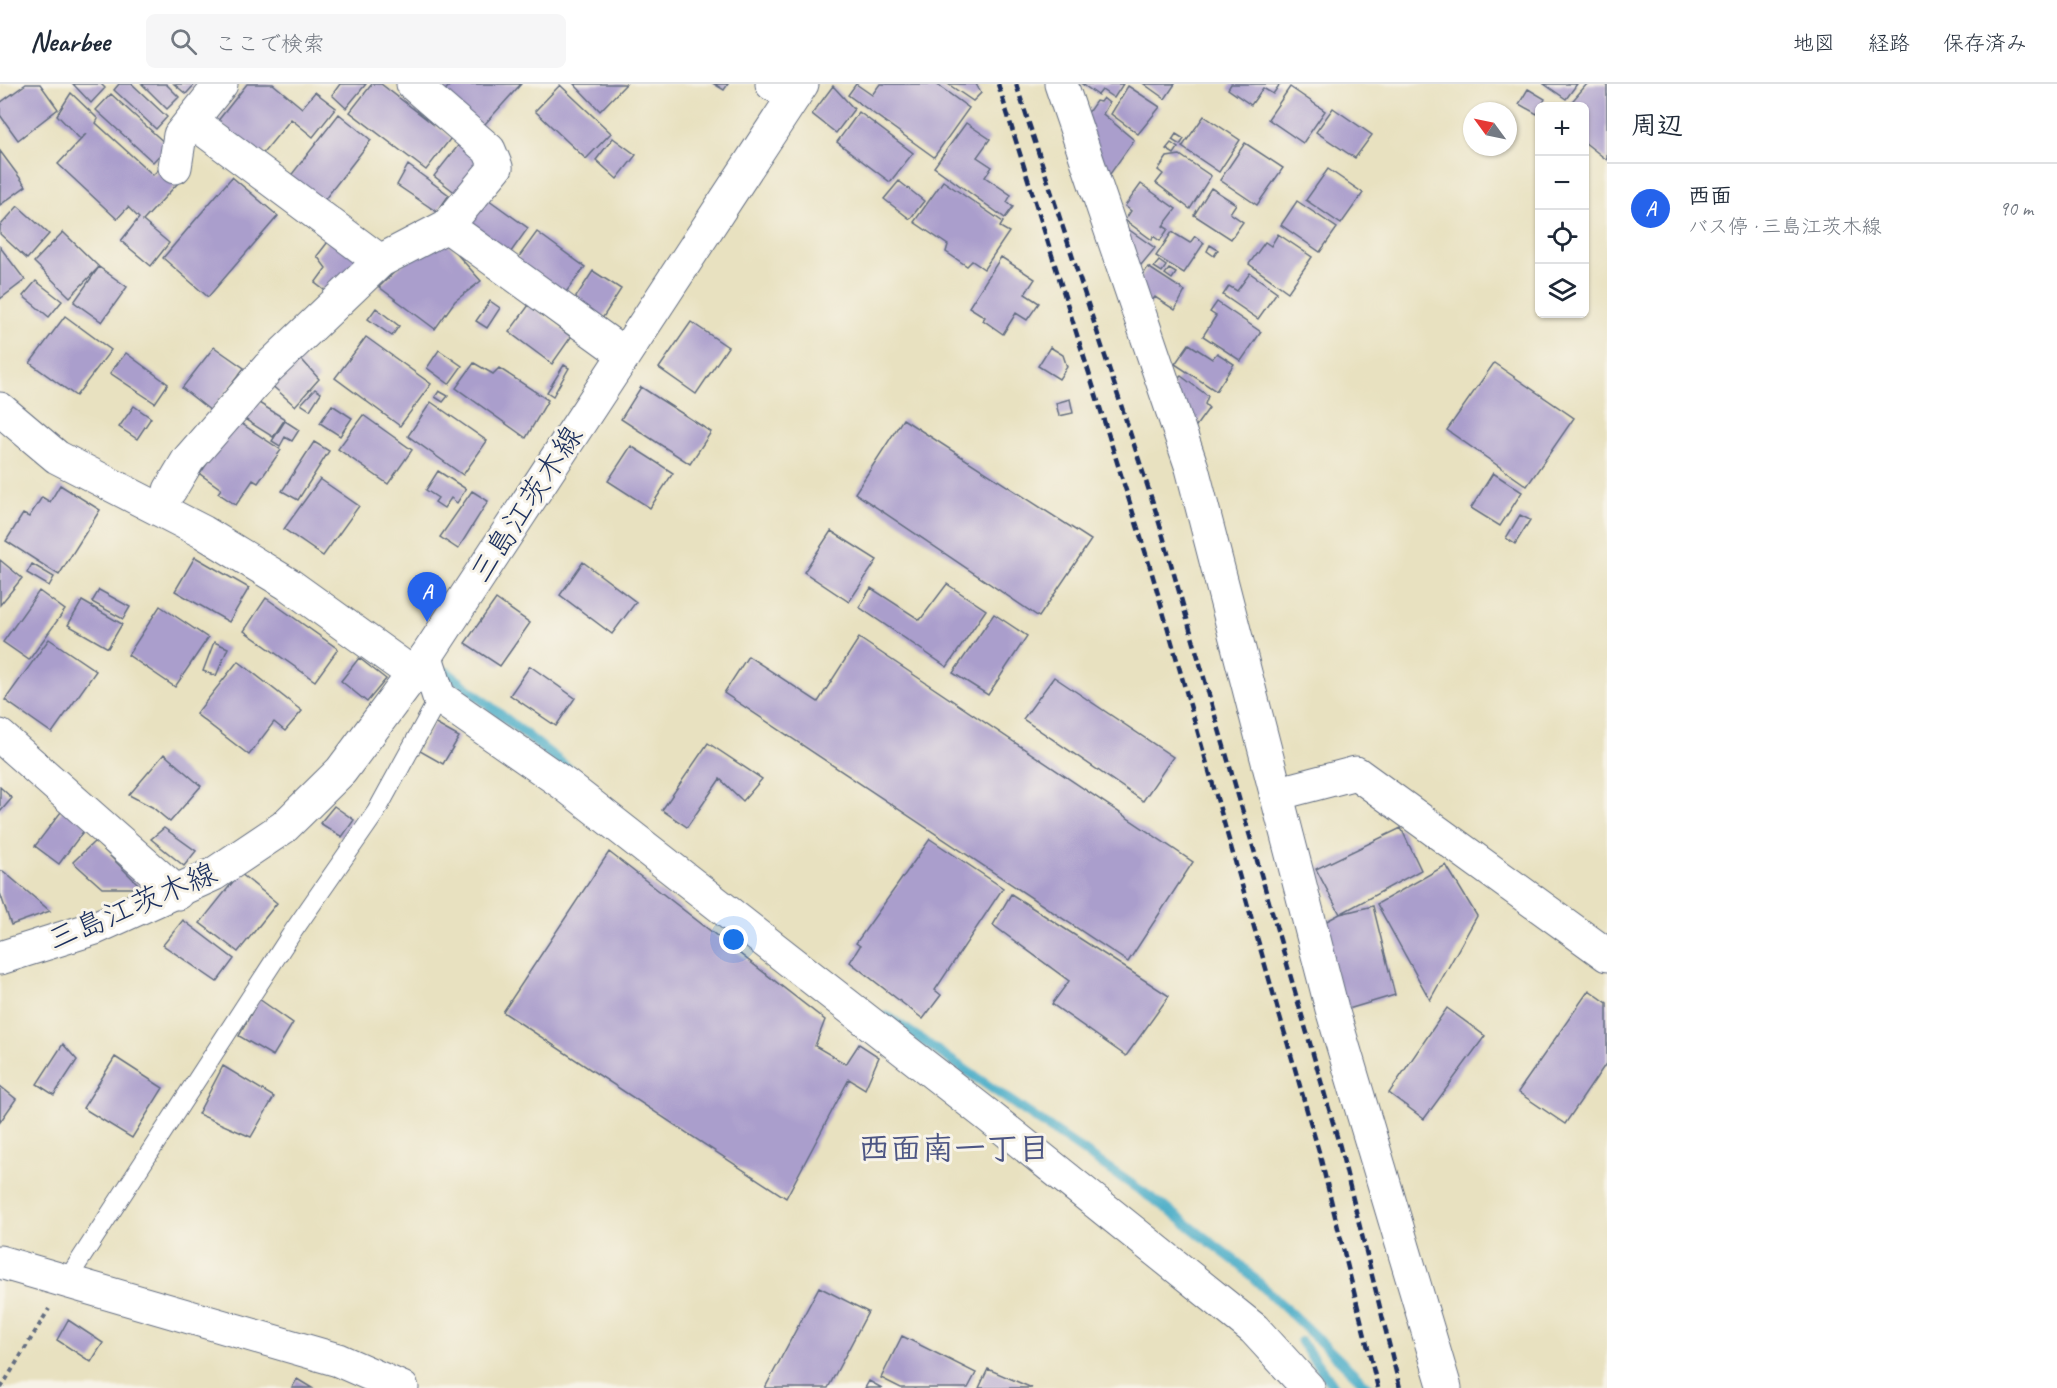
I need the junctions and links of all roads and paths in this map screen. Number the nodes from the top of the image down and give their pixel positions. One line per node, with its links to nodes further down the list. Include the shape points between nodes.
1 (221, 84): 5 (street)
2 (1061, 84): 15 (street, via 1192,468)
3 (425, 88): 7 (street, via 489,150 496,167)
4 (789, 88): 9 (street, 三島江茨木線)
5 (192, 121): 6 (street, via 180,135); 8 (street)
6 (175, 167)
7 (447, 226): 8 (street); 9 (street)
8 (380, 261): 11 (street, via 268,368 188,460)
9 (624, 354): 12 (street, 三島江茨木線)
10 (0, 409): 12 (street, via 57,457 203,532)
11 (170, 490)
12 (419, 665): 13 (street); 16 (street, 三島江茨木線, via 341,771 284,827 214,874)
13 (439, 697): 20 (lane, via 376,812 294,930); 23 (street, via 564,784 1005,1129 1254,1329)
14 (0, 736): 16 (street)
15 (1276, 794): 17 (street, via 1356,774); 24 (street, via 1332,1009)
16 (178, 892): 18 (street, 三島江茨木線, via 94,928)
17 (1607, 955)
18 (0, 958)
19 (0, 1262): 20 (street)
20 (64, 1283): 21 (path); 22 (street, via 338,1360)
21 (1, 1388)
22 (402, 1388)
23 (1308, 1388)
24 (1445, 1388)

